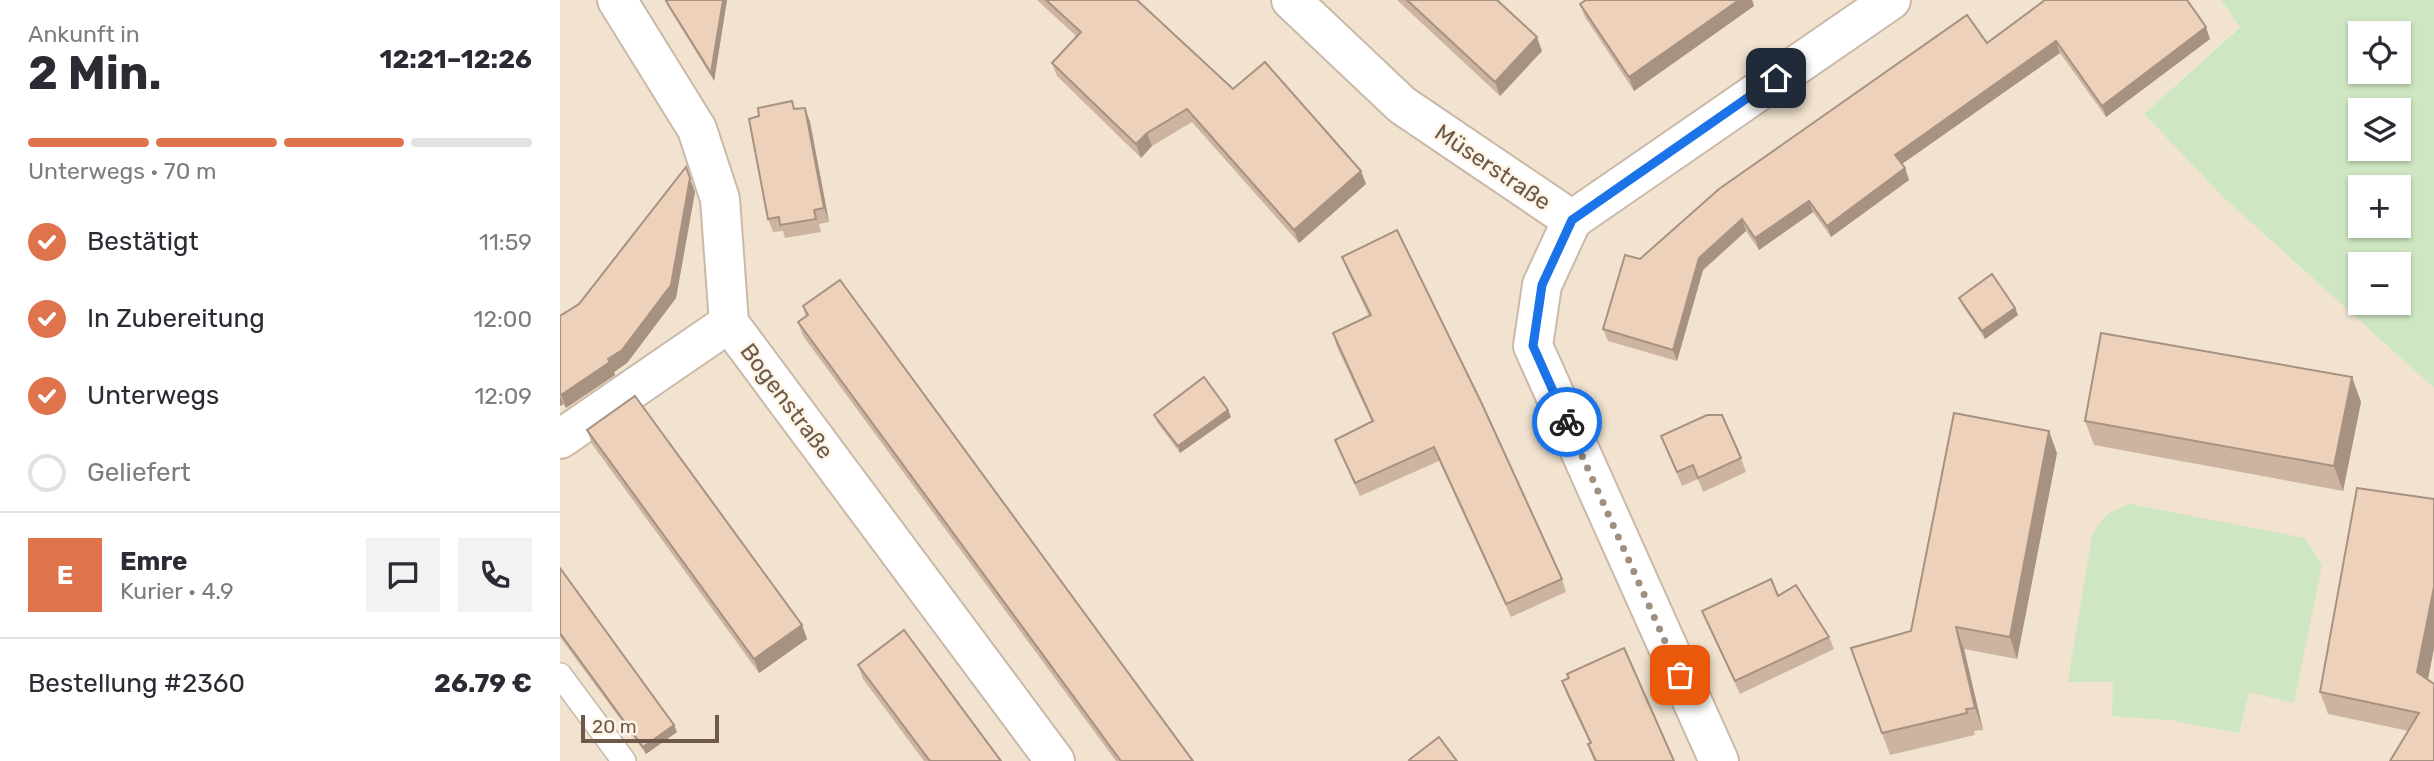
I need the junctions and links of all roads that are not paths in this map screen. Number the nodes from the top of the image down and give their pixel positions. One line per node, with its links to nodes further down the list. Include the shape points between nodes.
1 (617, 0): 5 (street, Bogenstraße, via 701,141 720,199)
2 (1291, 0): 4 (street, Müserstraße, via 1402,105)
3 (1891, 0): 4 (street)
4 (1572, 220): 10 (street, Müserstraße, via 1542,285 1533,346)
5 (729, 323): 6 (street); 9 (street, Bogenstraße)
6 (560, 439)
7 (560, 675): 8 (lane)
8 (624, 761)
9 (1055, 761)
10 (1719, 761)

